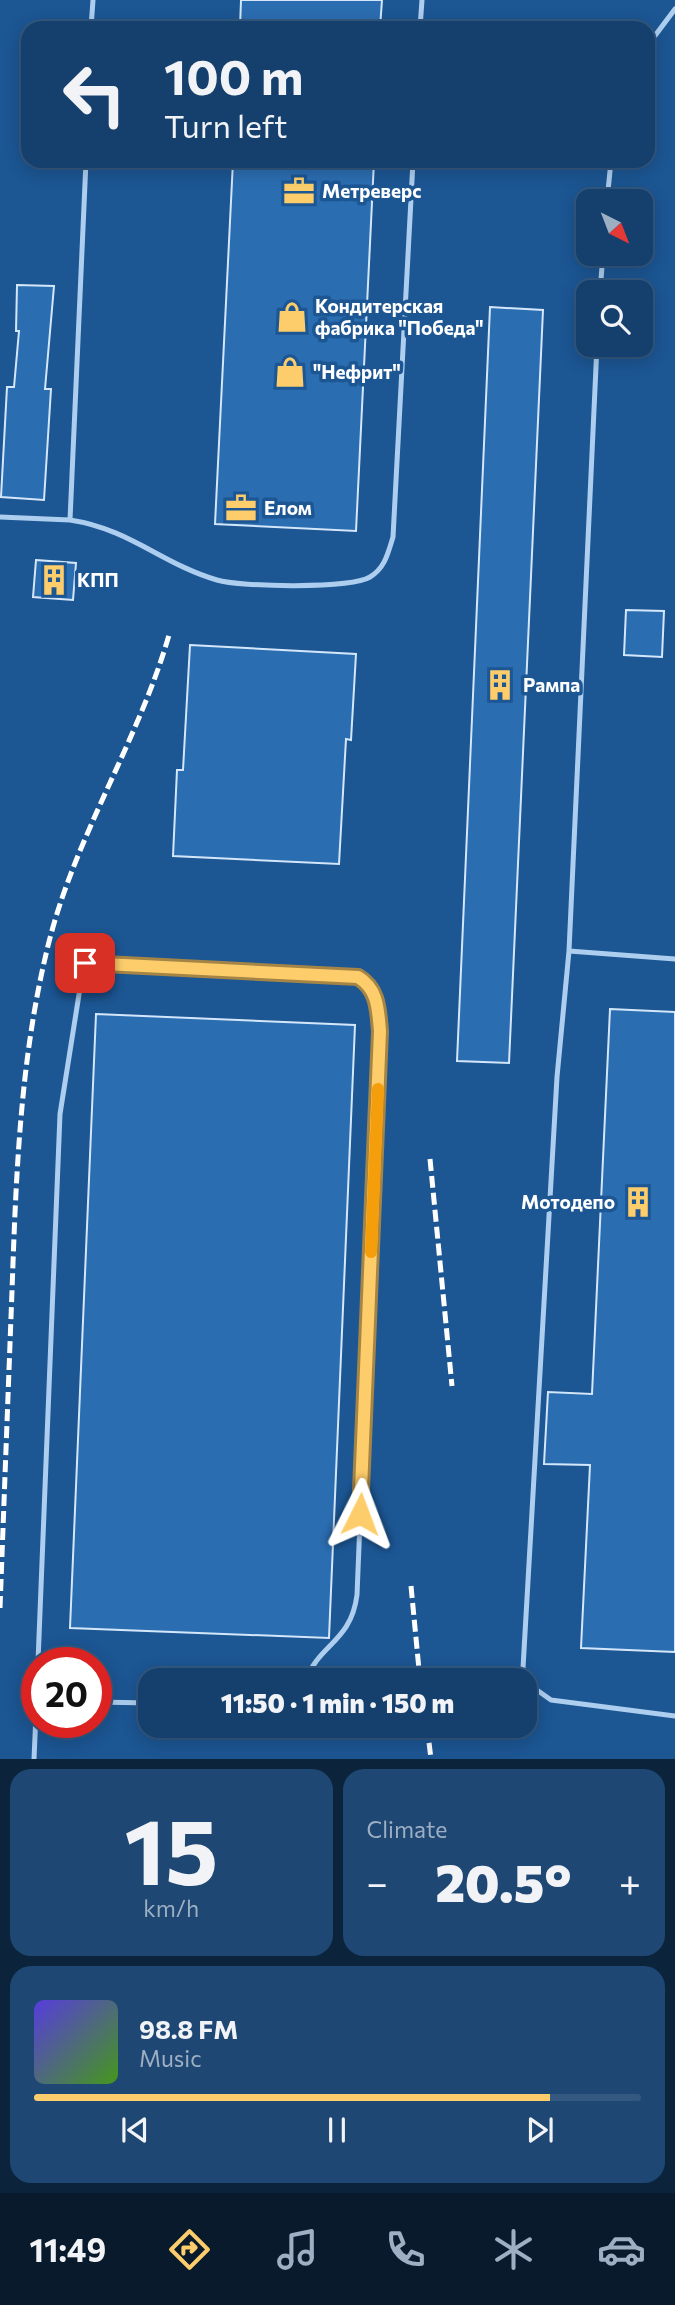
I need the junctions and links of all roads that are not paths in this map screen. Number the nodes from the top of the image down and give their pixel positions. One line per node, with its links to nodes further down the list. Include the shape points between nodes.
1 (93, 0): 4 (lane)
2 (422, 0): 5 (lane)
3 (675, 9): 6 (lane)
4 (92, 21)
5 (420, 21)
6 (655, 35)
7 (86, 168): 13 (lane)
8 (413, 168): 13 (lane, via 393,537 386,562 354,585 219,581 168,561 120,533)
9 (610, 168): 10 (lane)
10 (608, 189)
11 (596, 357): 14 (lane)
12 (0, 517): 13 (lane)
13 (70, 520)
14 (569, 951): 15 (lane); 20 (lane, via 557,1077 523,1668 527,1683 551,1700)
15 (675, 959)
16 (39, 1647): 17 (lane, via 60,1114 85,963 358,977 370,985 378,1003 380,1031 357,1595 344,1634)
17 (311, 1668)
18 (112, 1702): 19 (lane)
19 (138, 1703)
20 (675, 1716)
21 (35, 1738): 22 (lane)
22 (34, 1759)

